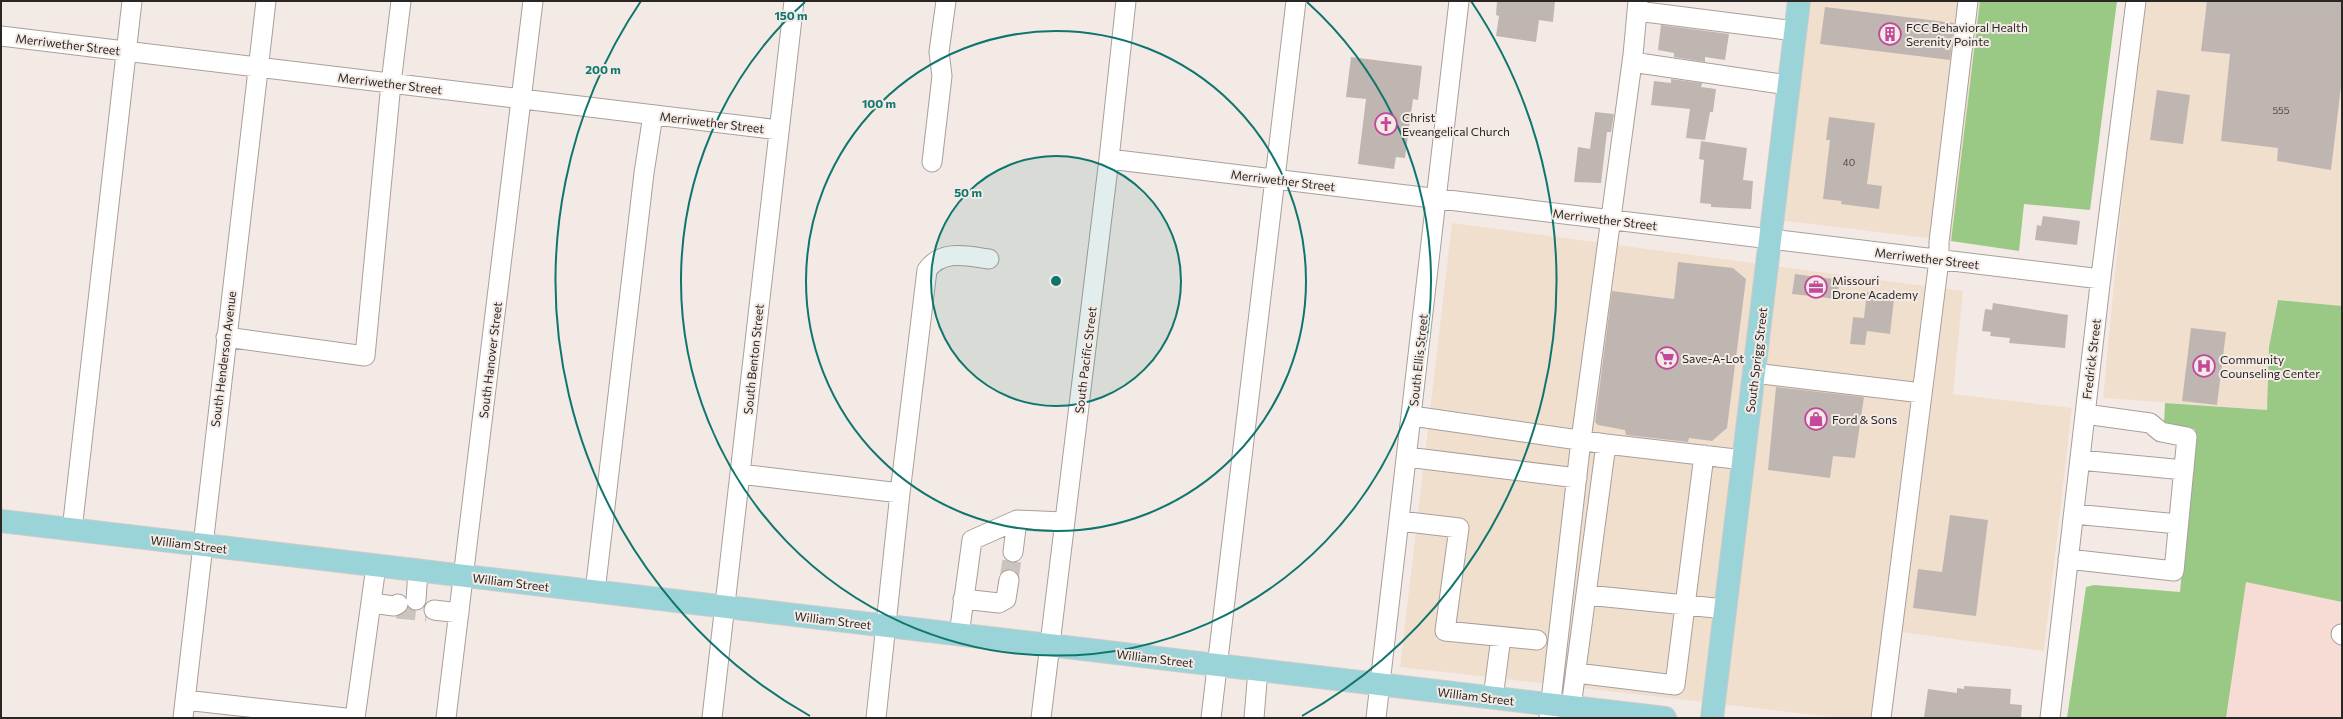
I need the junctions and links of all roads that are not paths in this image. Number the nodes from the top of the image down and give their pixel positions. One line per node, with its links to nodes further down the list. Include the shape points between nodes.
1 (132, 1): 16 (street)
2 (266, 1): 18 (street, South Henderson Avenue)
3 (401, 1): 19 (street)
4 (533, 1): 21 (street, South Hanover Street)
5 (794, 1): 23 (street, South Benton Street)
6 (946, 1): 25 (street, via 939,52 942,76)
7 (1126, 1): 24 (street, South Pacific Street)
8 (1296, 1): 26 (street)
9 (1458, 1): 27 (street, South Ellis Street)
10 (1799, 1): 14 (main road, South Sprigg Street)
11 (1968, 1): 31 (street, via 1939,242)
12 (2136, 1): 32 (street, Fredrick Street)
13 (1638, 6): 14 (street); 17 (street)
14 (1795, 31): 20 (main road, South Sprigg Street)
15 (1, 36): 16 (street, Merriwether Street)
16 (126, 51): 18 (street, Merriwether Street); 54 (street)
17 (1632, 62): 20 (street); 28 (street)
18 (257, 67): 19 (street, Merriwether Street); 33 (street, South Henderson Avenue)
19 (391, 83): 21 (street, Merriwether Street); 33 (street, via 365,356)
20 (1788, 85): 29 (main road, South Sprigg Street)
21 (521, 98): 22 (street, Merriwether Street); 60 (street, South Hanover Street)
22 (653, 115): 23 (street, Merriwether Street); 62 (street)
23 (779, 130): 45 (street, South Benton Street)
24 (1109, 159): 26 (street, Merriwether Street); 52 (street, South Pacific Street)
25 (932, 162)
26 (1274, 179): 27 (street, Merriwether Street); 76 (street)
27 (1436, 199): 28 (street, Merriwether Street); 37 (street, South Ellis Street)
28 (1610, 220): 29 (street, Merriwether Street); 38 (street)
29 (1771, 239): 31 (street, Merriwether Street); 34 (main road, South Sprigg Street)
30 (989, 259): 47 (street, via 954,255 942,257 933,262 928,270)
31 (1939, 260): 32 (street, Merriwether Street); 35 (street)
32 (2101, 279): 36 (street, Fredrick Street)
33 (226, 337): 55 (street, South Henderson Avenue)
34 (1754, 373): 35 (street); 42 (main road, South Sprigg Street)
35 (1922, 393): 94 (street)
36 (2085, 414): 43 (street, Fredrick Street); 44 (street, via 2150,423 2161,432 2187,437)
37 (1412, 416): 38 (street); 41 (street, South Ellis Street)
38 (1581, 440): 39 (street); 46 (street)
39 (1606, 444): 40 (street); 63 (street)
40 (1704, 455): 42 (street); 66 (street)
41 (1407, 457): 46 (street); 51 (street, South Ellis Street)
42 (1744, 460): 69 (main road, South Sprigg Street)
43 (2080, 460): 44 (street); 48 (street, Fredrick Street)
44 (2184, 470): 53 (street)
45 (740, 474): 47 (street); 68 (street, South Benton Street)
46 (1577, 478): 82 (street)
47 (900, 493): 71 (street)
48 (2074, 514): 53 (street); 57 (street, Fredrick Street)
49 (1017, 520): 52 (street); 56 (street); 64 (street, via 972,540)
50 (1, 521): 54 (main road, William Street)
51 (1400, 521): 73 (street, via 1459,528 1445,630); 79 (street, South Ellis Street)
52 (1064, 522): 75 (street, South Pacific Street)
53 (2178, 524): 57 (street, via 2174,571)
54 (72, 530): 55 (main road, William Street)
55 (202, 545): 58 (main road, William Street); 81 (street, South Henderson Avenue)
56 (1013, 552)
57 (2068, 559): 95 (street, Fredrick Street)
58 (376, 566): 59 (main road, William Street); 65 (street)
59 (418, 571): 60 (main road, William Street); 67 (street)
60 (464, 576): 62 (main road, William Street); 70 (street, South Hanover Street)
61 (1009, 580): 64 (street, via 1006,600 999,603)
62 (595, 592): 68 (main road, William Street)
63 (1587, 595): 66 (street); 78 (street)
64 (963, 600): 72 (street)
65 (371, 602): 67 (street); 84 (street)
66 (1684, 605): 69 (street); 78 (street, via 1675,685)
67 (413, 607): 70 (street)
68 (725, 608): 71 (main road, William Street); 86 (street, South Benton Street)
69 (1725, 609): 93 (main road, South Sprigg Street)
70 (459, 613): 85 (street, South Hanover Street)
71 (885, 626): 72 (main road, William Street); 87 (street)
72 (958, 635): 75 (main road, William Street)
73 (1501, 637): 74 (street); 80 (street)
74 (1537, 640)
75 (1049, 646): 76 (main road, William Street); 88 (street, South Pacific Street)
76 (1218, 666): 77 (main road, William Street); 89 (street)
77 (1258, 670): 79 (main road, William Street); 90 (street)
78 (1576, 673): 82 (street)
79 (1380, 685): 80 (main road, William Street); 91 (street, South Ellis Street)
80 (1493, 698): 82 (main road, William Street)
81 (184, 709): 83 (street)
82 (1557, 710): 92 (main road, William Street)
83 (345, 718)
84 (355, 718)
85 (446, 718)
86 (712, 718)
87 (876, 718)
88 (1041, 718)
89 (1212, 718)
90 (1254, 718)
91 (1376, 718)
92 (1665, 718)
93 (1712, 718)
94 (1881, 718)
95 (2050, 718)

